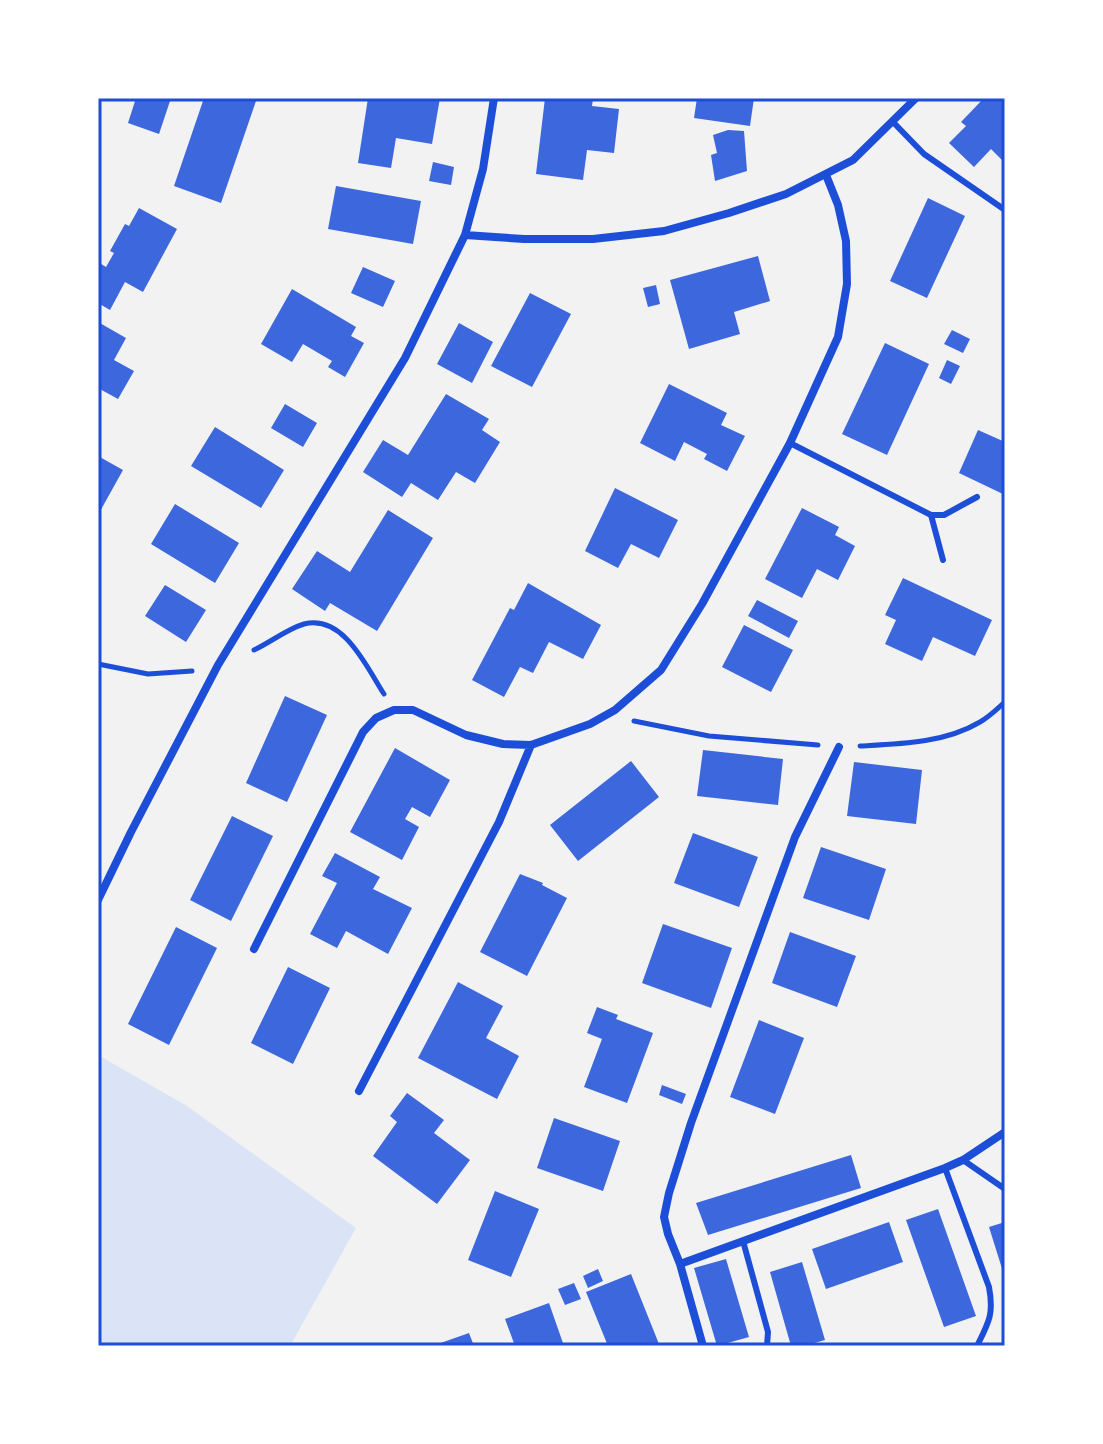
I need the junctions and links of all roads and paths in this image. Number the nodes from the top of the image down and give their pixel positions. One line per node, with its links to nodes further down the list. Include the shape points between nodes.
1 (494, 98): 6 (street)
2 (916, 98): 3 (street)
3 (893, 122): 4 (street, via 853,160); 5 (lane, via 924,154)
4 (826, 175): 6 (street, via 786,194 664,231 593,239); 7 (street, via 846,241 847,284 838,337)
5 (1005, 210)
6 (465, 235): 12 (street, via 405,358)
7 (790, 443): 9 (lane); 15 (street, via 661,670)
8 (977, 497): 9 (lane, via 944,515)
9 (931, 515): 10 (lane)
10 (943, 560)
11 (98, 664): 12 (path, via 148,674)
12 (218, 665): 14 (path, via 304,624 328,626 356,651); 18 (street)
13 (1005, 702): 17 (path, via 981,722 953,734 902,744)
14 (394, 710): 16 (street, via 413,710 466,735); 19 (street, via 363,732)
15 (615, 710): 16 (street); 17 (path, via 640,724 695,734)
16 (531, 745): 20 (street, via 499,822)
17 (839, 747): 26 (street, via 795,837 669,1193 664,1217)
18 (98, 900)
19 (254, 949)
20 (359, 1091)
21 (1005, 1132): 22 (street)
22 (963, 1160): 23 (street); 24 (lane)
23 (945, 1168): 25 (street); 29 (lane, via 991,1297 989,1324)
24 (1005, 1189)
25 (743, 1241): 26 (street); 28 (lane, via 768,1332)
26 (680, 1264): 27 (street)
27 (703, 1346)
28 (767, 1346)
29 (977, 1346)

